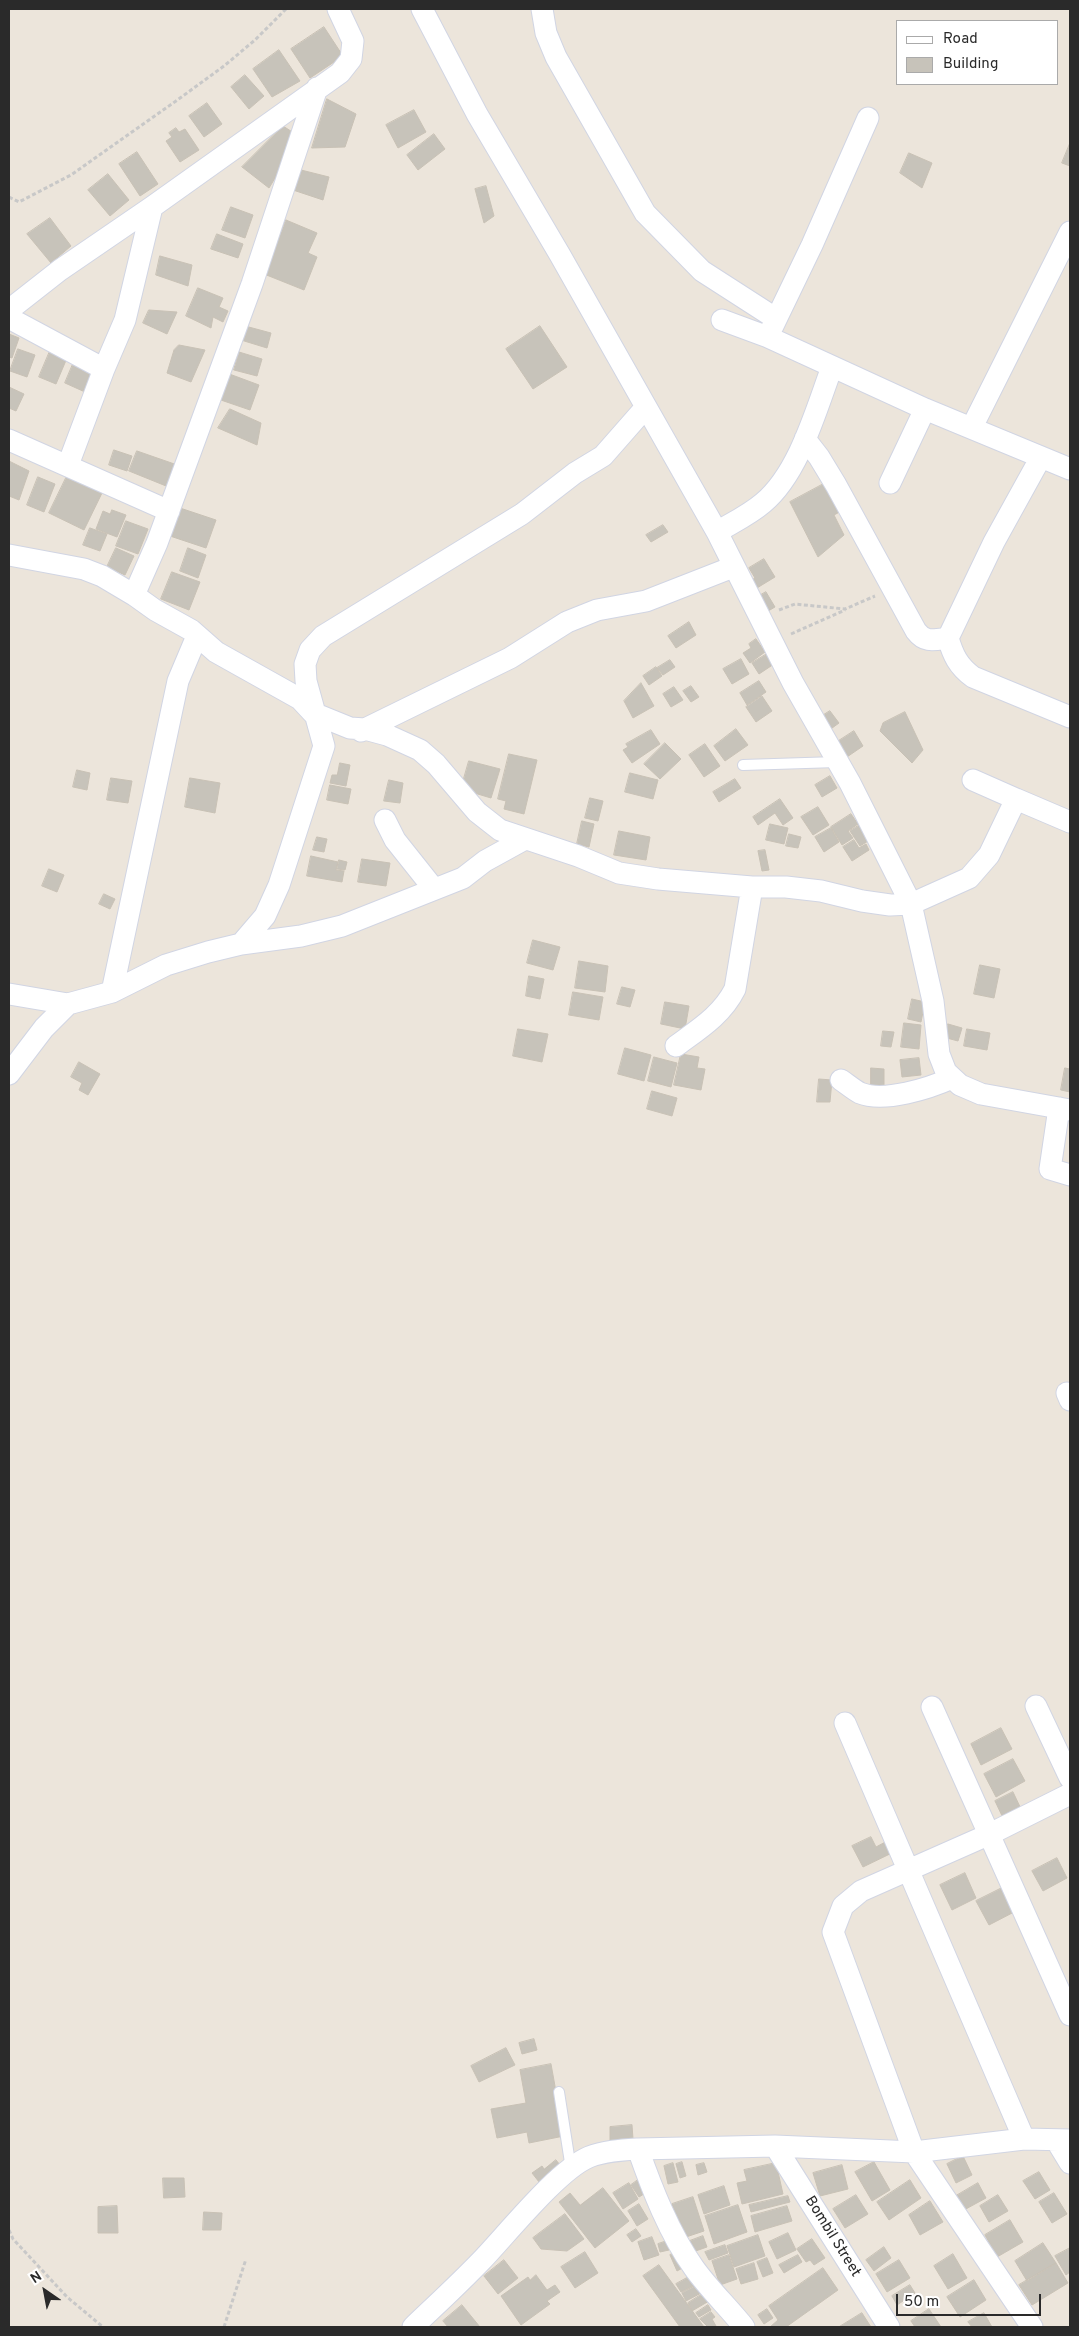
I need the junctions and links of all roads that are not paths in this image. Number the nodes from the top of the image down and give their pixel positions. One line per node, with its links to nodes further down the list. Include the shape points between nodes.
1 (338, 9): 4 (street, via 352,41 351,58 340,73)
2 (422, 9): 14 (street, via 477,114)
3 (542, 9): 11 (street, via 546,33 556,57 645,212 702,271)
4 (317, 88): 6 (street); 23 (street, via 252,284)
5 (868, 118): 11 (street)
6 (152, 207): 8 (street, via 60,270); 13 (street, via 125,320)
7 (1070, 232): 16 (street)
8 (9, 310)
9 (9, 318): 13 (street)
10 (722, 320): 11 (street)
11 (772, 328): 12 (street)
12 (832, 367): 15 (street); 17 (street)
13 (104, 369): 20 (street)
14 (646, 407): 24 (street); 30 (street, via 603,456 522,514 323,636 310,650 305,664)
15 (925, 409): 16 (street); 22 (street)
16 (972, 427): 19 (street)
17 (804, 439): 24 (street, via 782,482 763,503); 29 (street, via 824,464 921,638)
18 (9, 440): 20 (street)
19 (1041, 457): 21 (street); 29 (street, via 994,542)
20 (68, 465): 23 (street)
21 (1070, 469)
22 (890, 483)
23 (169, 511): 27 (street)
24 (717, 532): 26 (street)
25 (9, 555): 27 (street, via 84,569)
26 (733, 567): 32 (street, via 646,601 598,610 567,622 510,658); 34 (street)
27 (134, 595): 28 (street)
28 (197, 636): 30 (street, via 216,652 300,699); 45 (street, via 178,680)
29 (948, 638): 31 (street, via 961,668 972,677)
30 (313, 713): 32 (street, via 350,728); 33 (street)
31 (1070, 718)
32 (365, 729): 33 (street); 40 (street, via 420,750 477,812 500,830)
33 (324, 746): 44 (street, via 279,884 264,916)
34 (837, 762): 35 (lane); 43 (street)
35 (743, 765)
36 (973, 780): 37 (street)
37 (1016, 798): 39 (street); 43 (street, via 989,855 968,878)
38 (385, 820): 42 (street, via 395,840)
39 (1070, 822)
40 (525, 839): 41 (street, via 619,873); 42 (street, via 485,861 463,878)
41 (752, 887): 43 (street, via 786,887 862,901); 48 (street, via 736,989 717,1015)
42 (434, 889): 44 (street, via 342,926 301,936)
43 (911, 904): 50 (street, via 933,1001 939,1054)
44 (241, 944): 45 (street, via 166,966)
45 (112, 992): 47 (street)
46 (9, 994): 47 (street)
47 (68, 1004): 49 (street, via 44,1028)
48 (676, 1046)
49 (9, 1074)
50 (952, 1078): 51 (street, via 892,1097 861,1094); 52 (street, via 981,1094)
51 (841, 1080)
52 (1065, 1109): 53 (street, via 1050,1170)
53 (1070, 1176)
54 (1036, 1706): 57 (street)
55 (932, 1707): 59 (street)
56 (845, 1723): 60 (street)
57 (1070, 1778)
58 (1070, 1794): 59 (street)
59 (990, 1834): 60 (street); 61 (street)
60 (909, 1871): 63 (street); 67 (street, via 861,1891 843,1906 833,1932)
61 (1070, 2015)
62 (559, 2092): 69 (lane)
63 (1024, 2139): 64 (street); 67 (street)
64 (1063, 2140): 68 (street)
65 (775, 2146): 66 (street); 67 (street); 72 (street, Bombil Street)
66 (638, 2149): 69 (street, via 589,2157); 71 (street, via 679,2244 706,2284)
67 (914, 2152): 73 (street)
68 (1070, 2164)
69 (571, 2169): 70 (street)
70 (413, 2327)
71 (744, 2327)
72 (889, 2327)
73 (1032, 2327)

